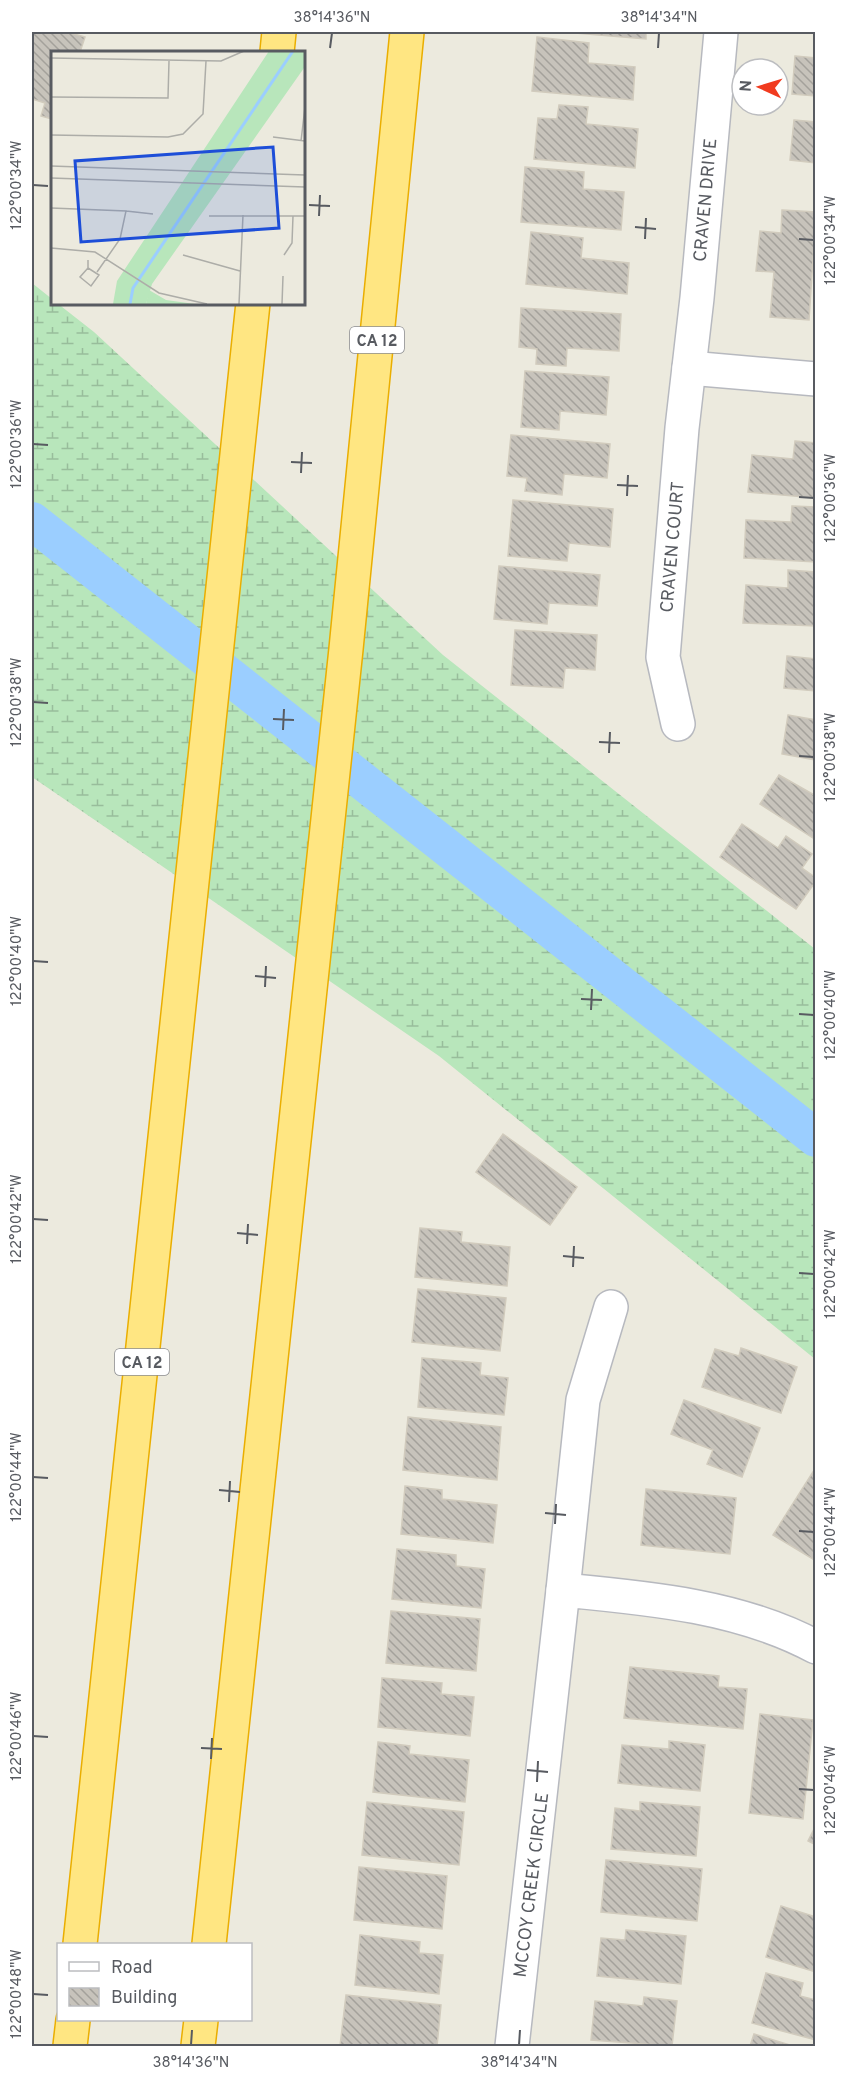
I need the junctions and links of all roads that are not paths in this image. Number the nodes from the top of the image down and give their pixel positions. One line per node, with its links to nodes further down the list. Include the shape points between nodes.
1 (279, 32): 4 (highway)
2 (407, 32): 13 (highway, CA 12)
3 (721, 32): 6 (street, CRAVEN DRIVE)
4 (277, 51)
5 (253, 304): 12 (highway, CA 12)
6 (689, 368): 7 (street); 8 (street, CRAVEN COURT, via 663,657)
7 (816, 379)
8 (678, 724)
9 (611, 1307): 10 (street, MCCOY CREEK CIRCLE, via 583,1400)
10 (563, 1590): 11 (street, via 698,1607 784,1630); 18 (street, MCCOY CREEK CIRCLE)
11 (816, 1647)
12 (80, 1943)
13 (209, 1943)
14 (73, 2021): 16 (highway)
15 (201, 2021): 17 (highway)
16 (70, 2046)
17 (198, 2046)
18 (512, 2046)

